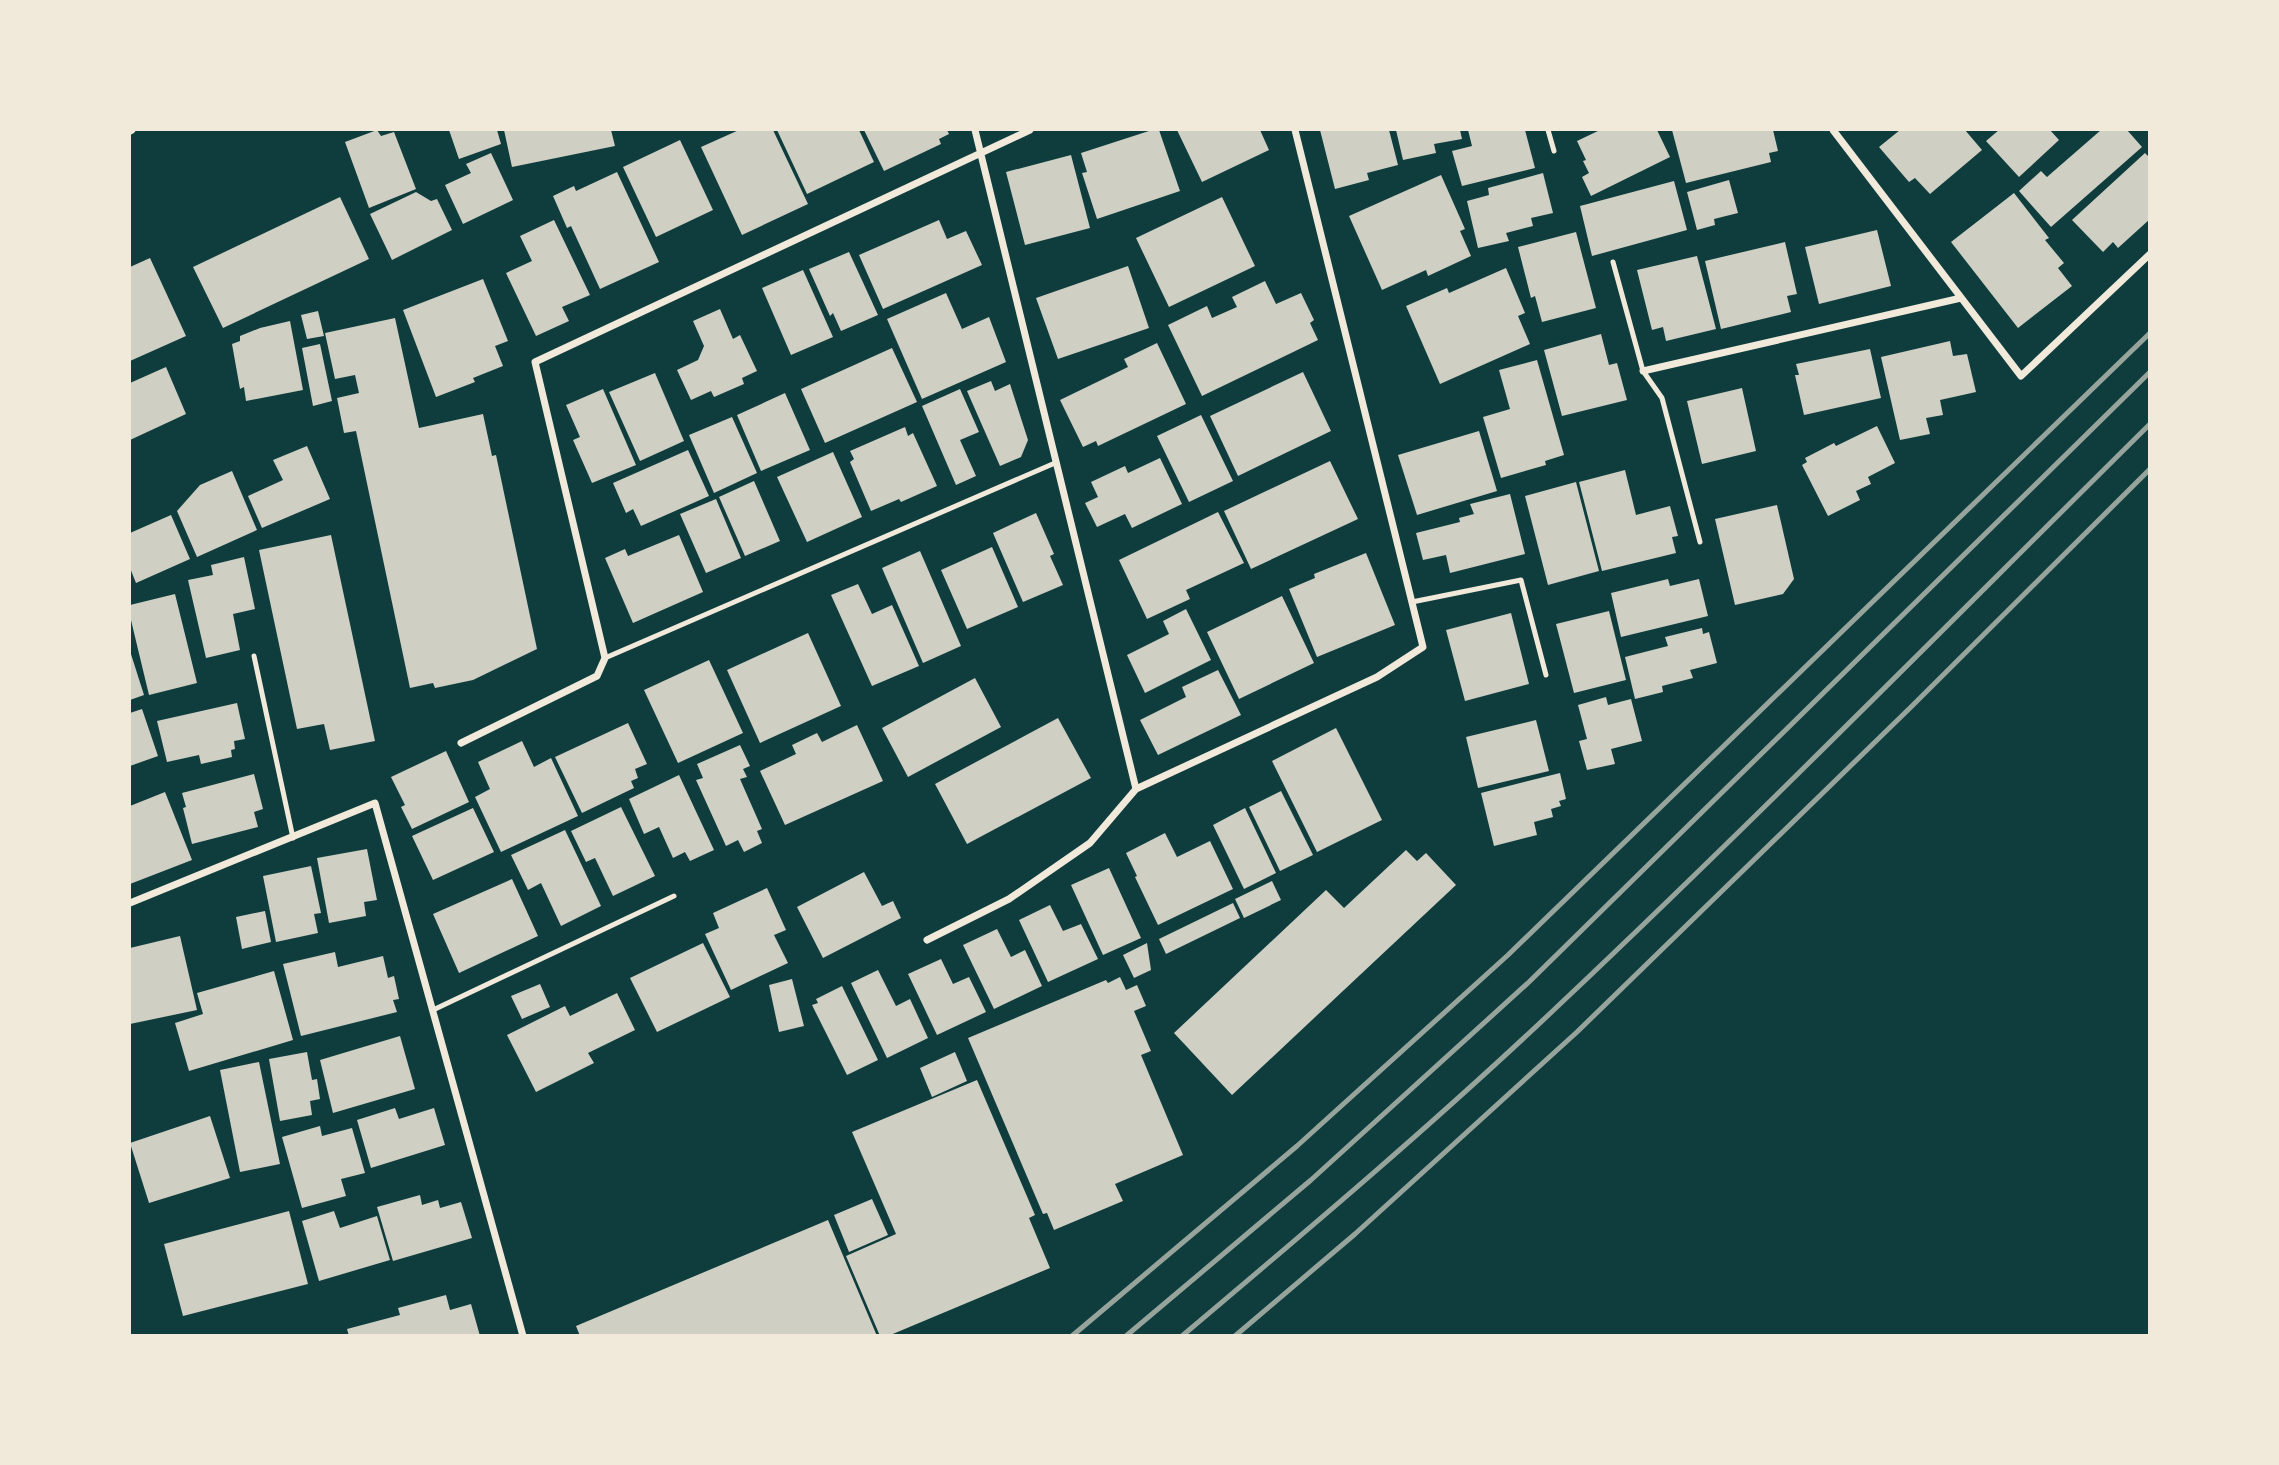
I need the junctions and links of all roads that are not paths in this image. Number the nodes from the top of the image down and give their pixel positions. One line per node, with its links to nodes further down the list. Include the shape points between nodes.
1 (975, 130): 7 (street)
2 (1030, 130): 7 (street)
3 (1295, 130): 14 (street)
4 (1548, 130): 6 (lane)
5 (1833, 130): 10 (street)
6 (1554, 150)
7 (980, 152): 12 (street); 16 (street, via 535,362)
8 (2150, 254): 10 (street, via 2021,376)
9 (1613, 262): 11 (lane)
10 (1961, 298): 11 (street)
11 (1643, 371): 13 (lane, via 1662,398)
12 (1055, 463): 16 (lane); 19 (street)
13 (1700, 542)
14 (1412, 602): 17 (lane, via 1521,580); 19 (street, via 1423,647 1377,677)
15 (254, 656): 20 (lane)
16 (605, 658): 18 (street, via 597,676)
17 (1546, 675)
18 (461, 743)
19 (1136, 789): 23 (street, via 1090,842 1009,899)
20 (293, 838): 22 (street); 24 (street, via 375,803)
21 (674, 896): 24 (lane)
22 (130, 903)
23 (927, 940)
24 (433, 1010): 25 (street)
25 (523, 1335)

